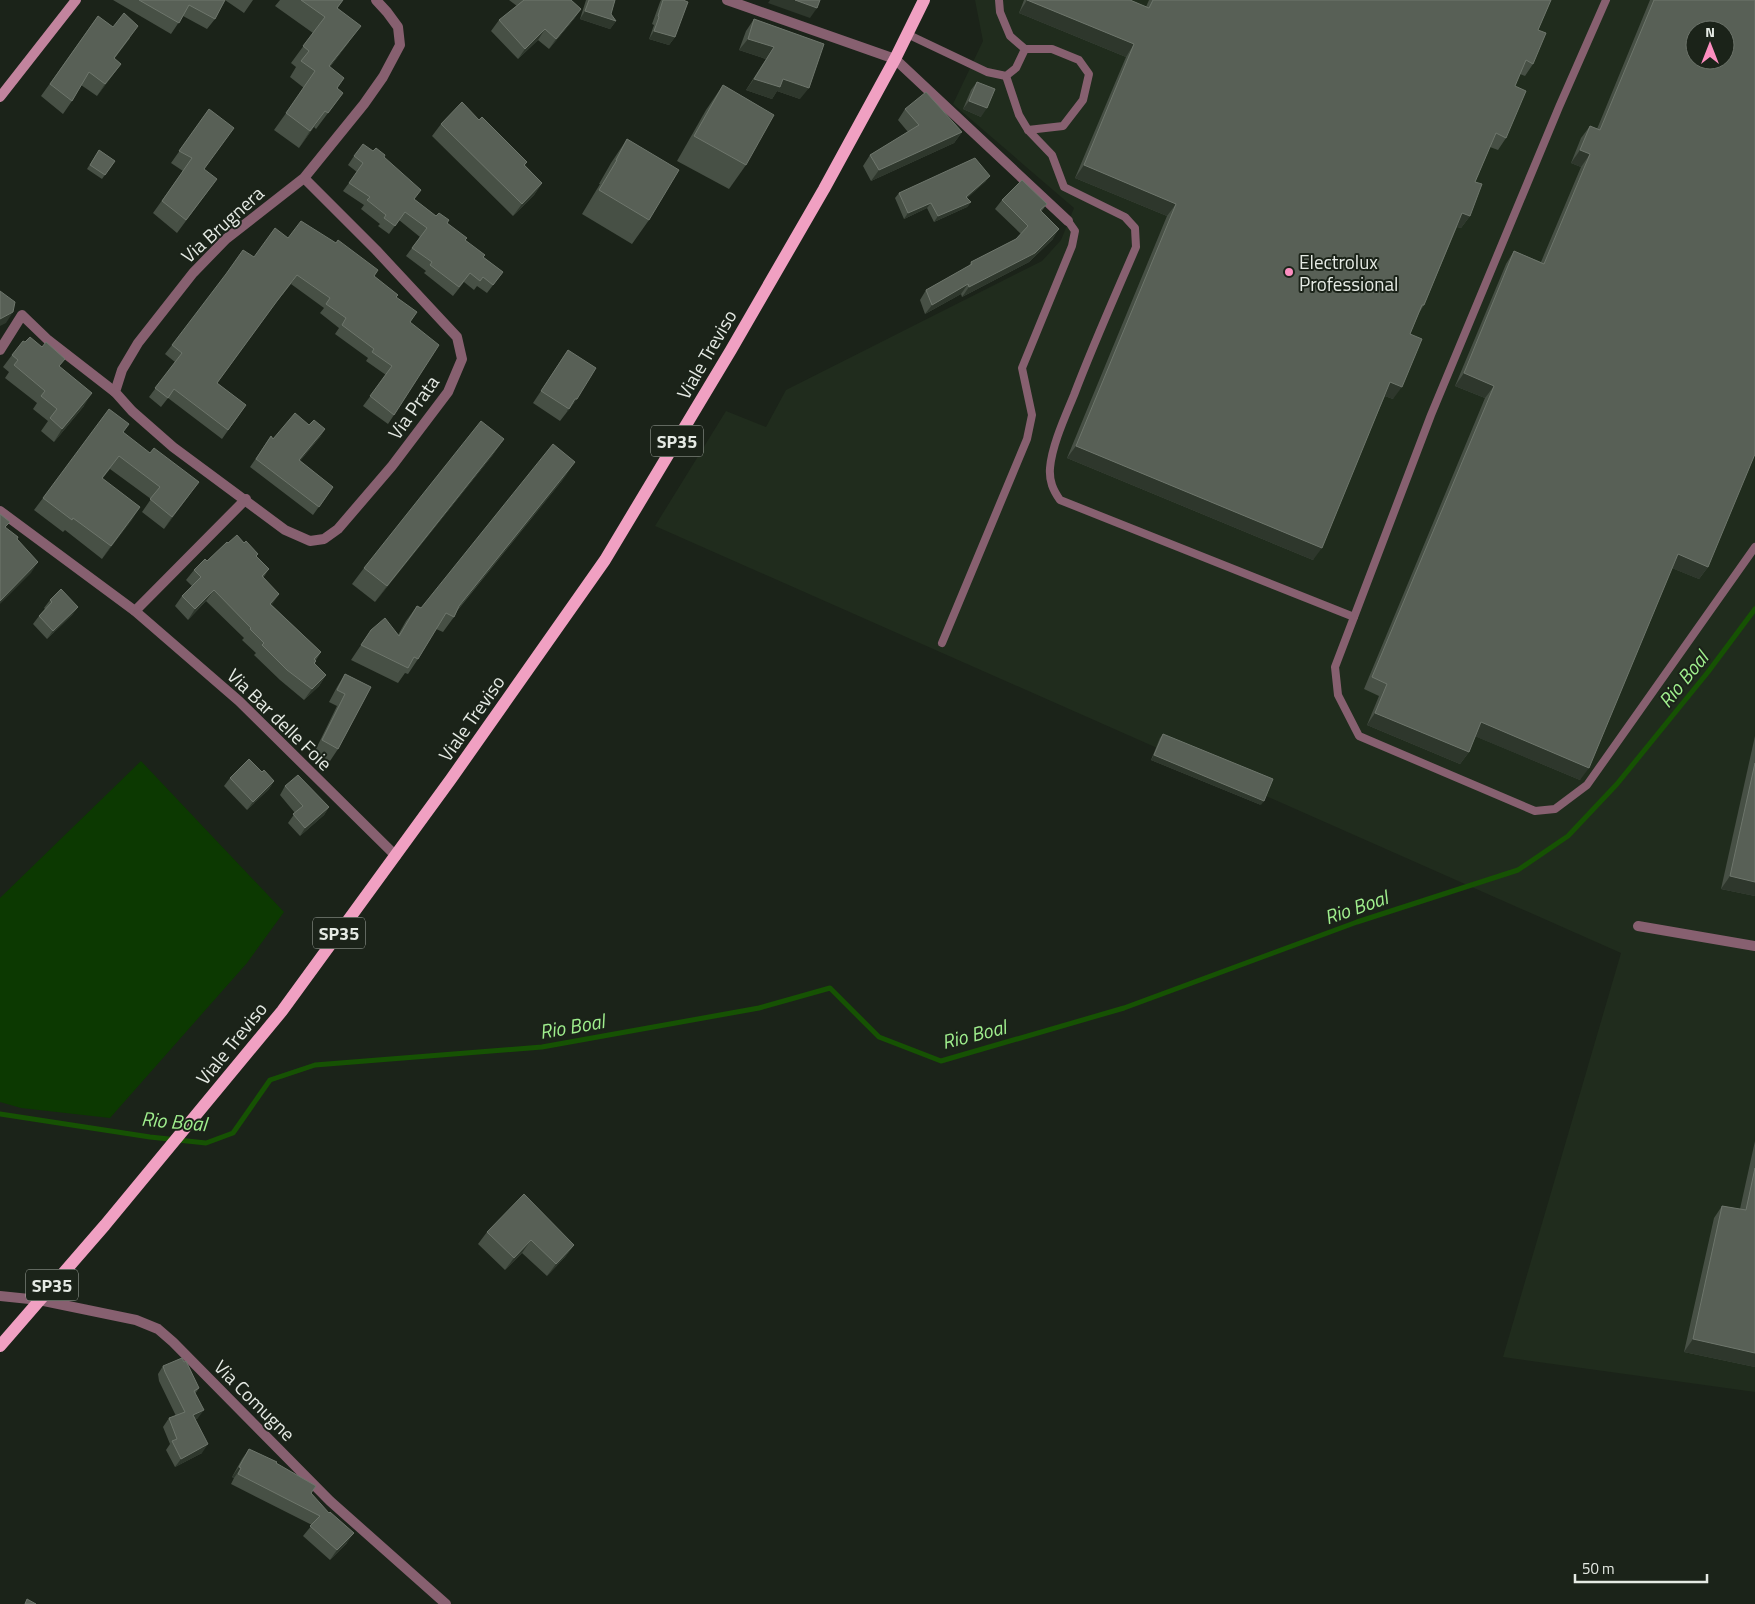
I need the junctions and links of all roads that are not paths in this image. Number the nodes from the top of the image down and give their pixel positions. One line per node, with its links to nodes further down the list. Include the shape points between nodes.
1 (76, 0): 12 (street)
2 (376, 0): 14 (street, Via Brugnera, via 398,26 400,45 383,77)
3 (727, 0): 7 (street)
4 (924, 0): 8 (main road, Viale Treviso / SP35)
5 (999, 0): 9 (lane, via 1000,12 1010,36)
6 (1606, 0): 22 (lane, via 1439,397)
7 (741, 2): 10 (street)
8 (907, 34): 10 (main road, Viale Treviso / SP35); 11 (lane, via 988,72)
9 (1025, 49): 11 (lane, via 1016,68); 13 (lane, via 1052,48 1079,60 1089,74 1083,100 1063,126)
10 (895, 59): 15 (street); 24 (main road, Viale Treviso / SP35, via 731,350 605,560)
11 (1006, 76): 13 (lane, via 1019,115)
12 (0, 97)
13 (1028, 130): 22 (lane, via 1052,155 1064,187 1125,216 1135,228 1136,247 1090,353 1052,456 1050,480 1053,490 1060,500)
14 (304, 178): 17 (street, Via Brugnera, via 226,238 192,273 138,343 122,370); 18 (street, Via Prata, via 457,337 462,359 448,392 392,466 338,528 324,539 310,541 285,530)
15 (1068, 221): 23 (lane, via 1075,232 1072,246 1022,368 1032,415 1027,439)
16 (0, 350): 17 (street, via 22,315 48,340)
17 (115, 392): 18 (street, via 173,447)
18 (246, 499): 21 (street)
19 (0, 511): 21 (street, Via Bar delle Foie)
20 (1755, 547): 22 (lane, via 1588,785 1554,809 1535,812 1359,736 1338,695 1335,667)
21 (136, 611): 24 (street, Via Bar delle Foie, via 239,701)
22 (1354, 617)
23 (942, 643)
24 (396, 856): 28 (main road, Viale Treviso / SP35, via 282,1011)
25 (1638, 926): 26 (street)
26 (1755, 946)
27 (0, 1296): 28 (street, Via Comugne)
28 (39, 1300): 29 (main road, Viale Treviso / SP35); 30 (street, Via Comugne, via 136,1320 158,1329 330,1501)
29 (0, 1346)
30 (446, 1604)

